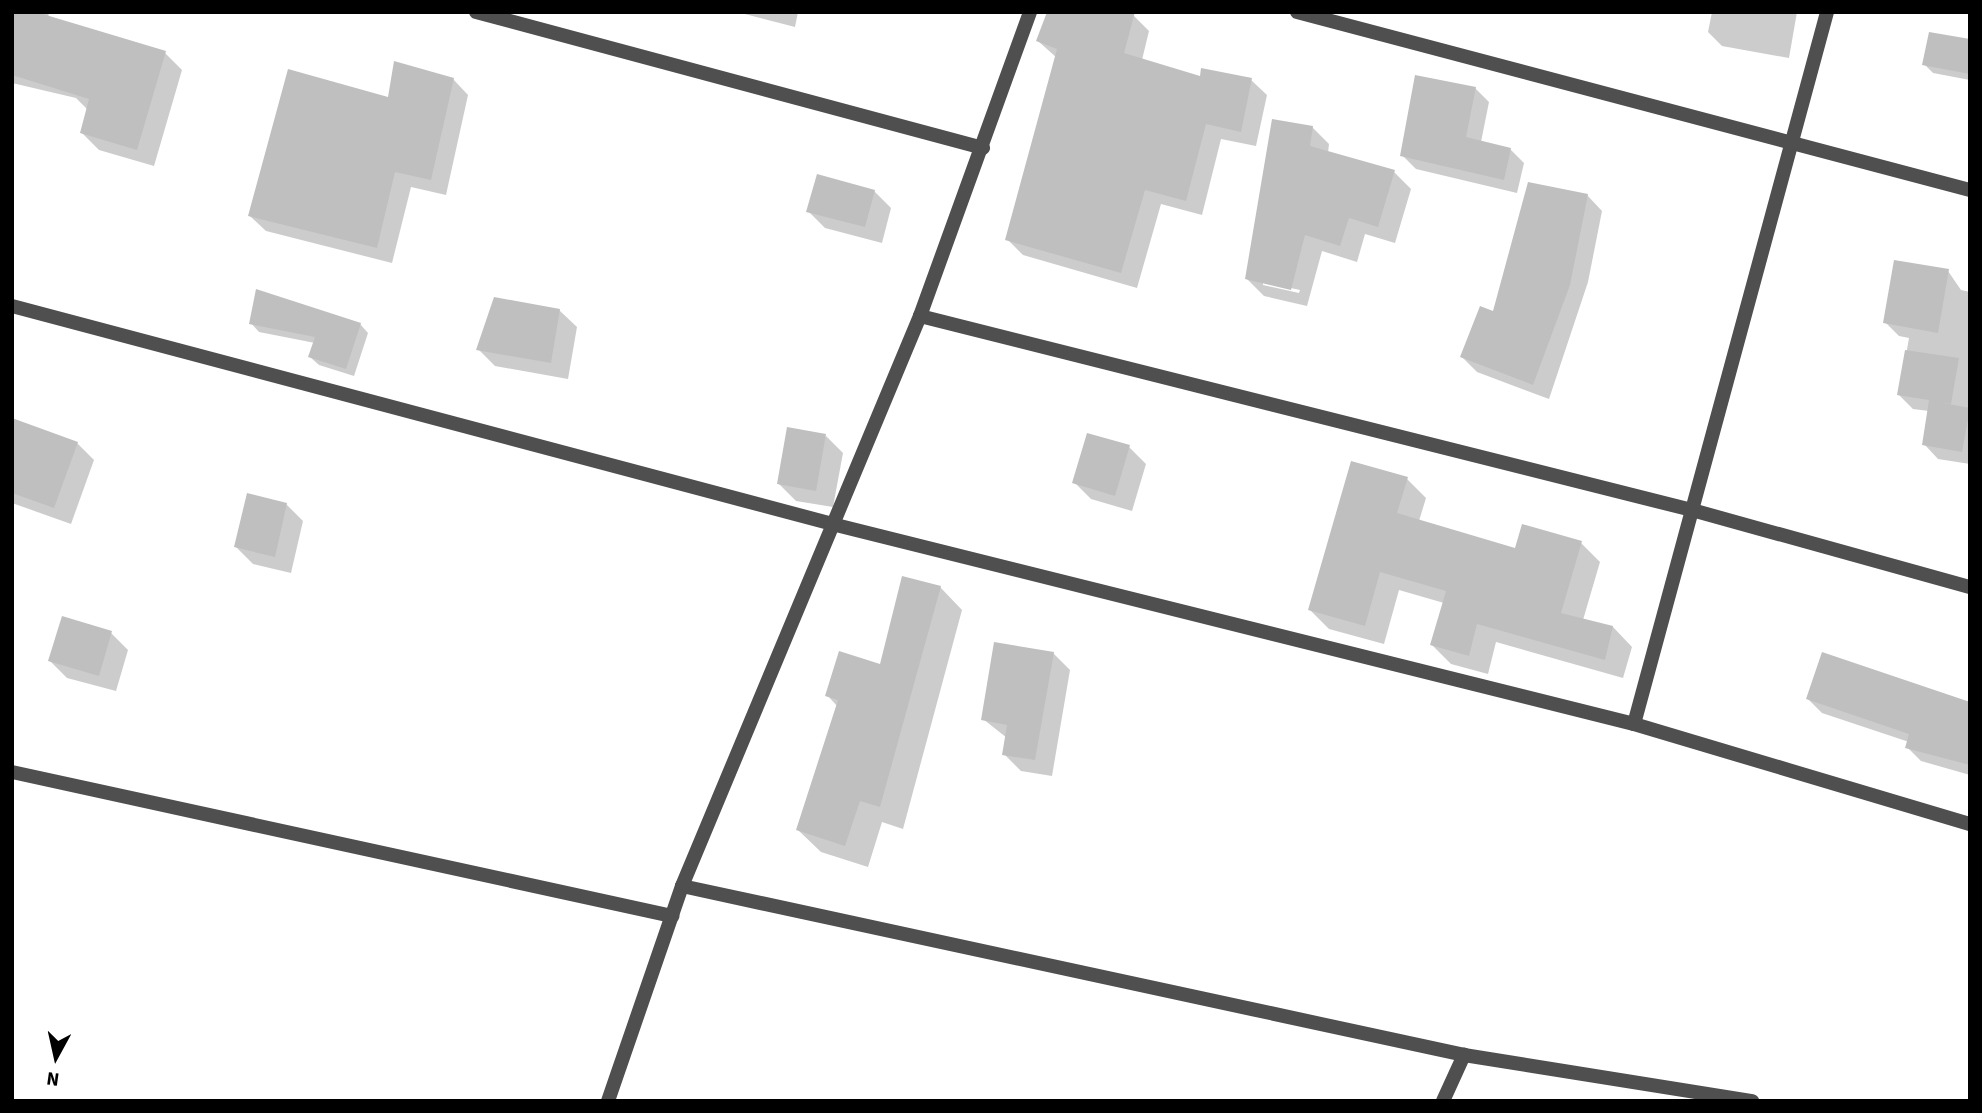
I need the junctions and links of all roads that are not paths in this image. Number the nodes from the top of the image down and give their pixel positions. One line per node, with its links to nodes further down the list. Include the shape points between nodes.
1 (476, 12): 6 (street)
2 (1030, 12): 6 (street)
3 (1297, 12): 5 (street)
4 (1827, 12): 5 (street)
5 (1793, 146): 7 (street); 10 (street)
6 (983, 148): 9 (street)
7 (1970, 190)
8 (12, 306): 11 (street)
9 (920, 316): 10 (street); 11 (street)
10 (1692, 510): 12 (street); 13 (street)
11 (836, 525): 13 (street); 16 (street)
12 (1970, 587)
13 (1634, 724): 15 (street)
14 (12, 772): 17 (street)
15 (1970, 824)
16 (682, 886): 17 (street); 18 (street)
17 (672, 916): 19 (street)
18 (1464, 1055): 20 (street); 21 (street)
19 (608, 1101)
20 (1443, 1101)
21 (1752, 1101)

